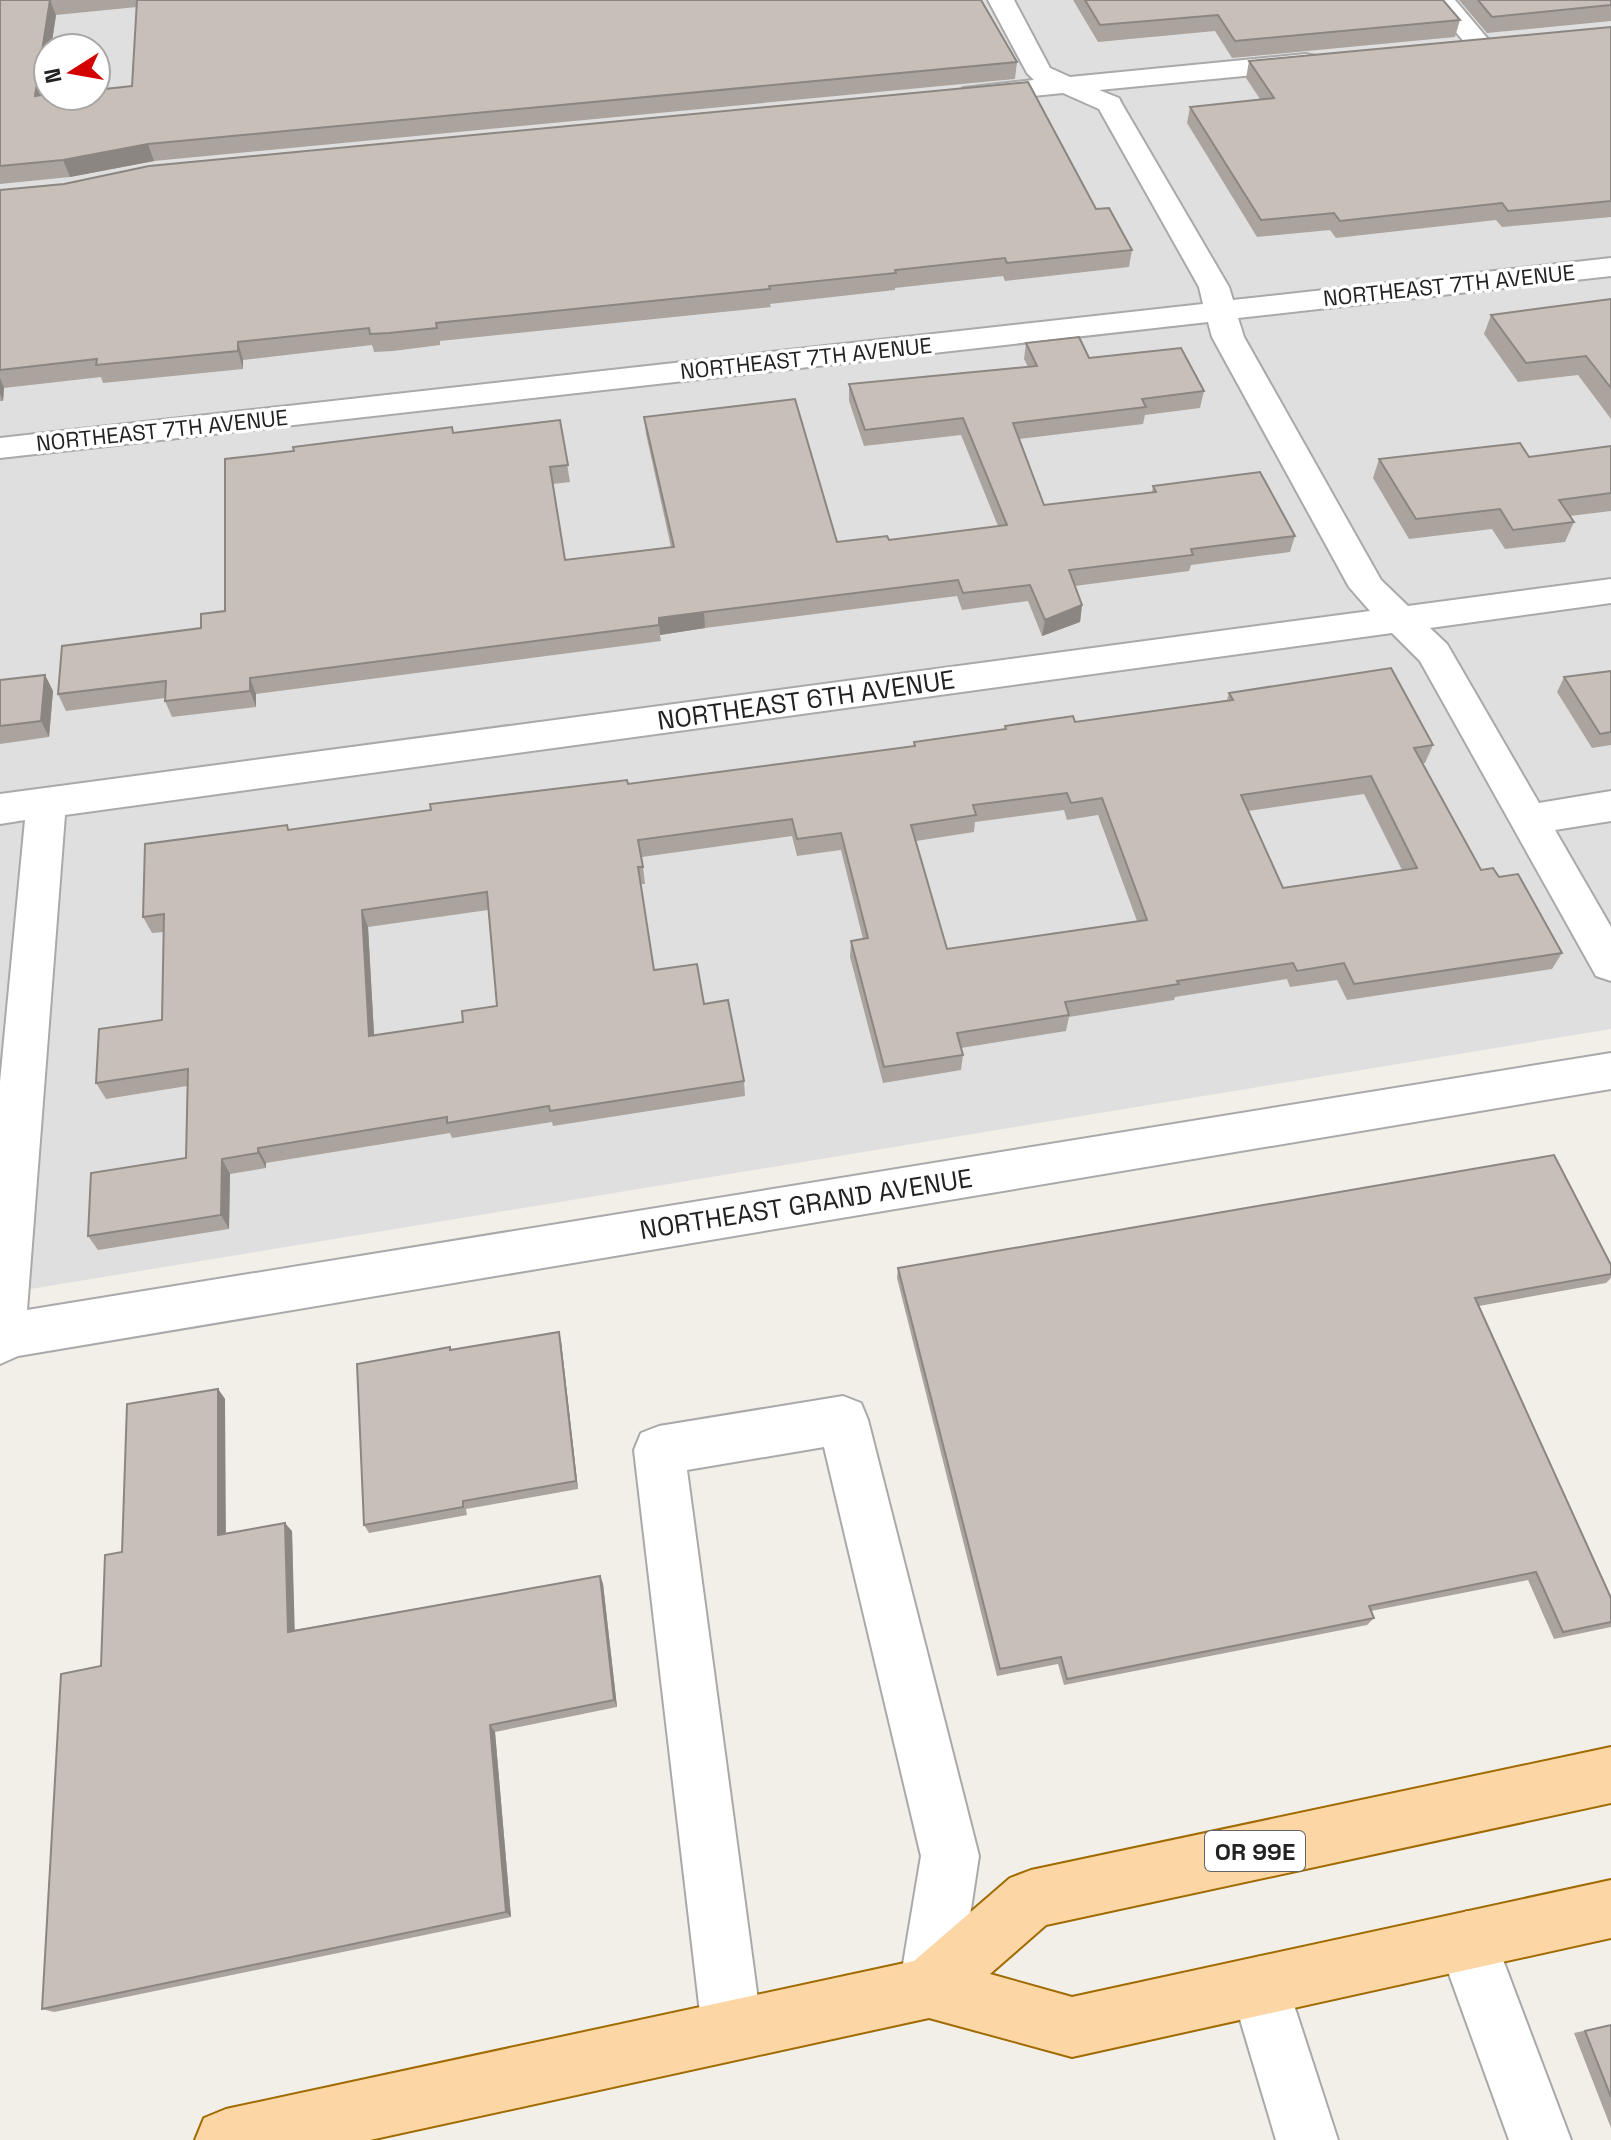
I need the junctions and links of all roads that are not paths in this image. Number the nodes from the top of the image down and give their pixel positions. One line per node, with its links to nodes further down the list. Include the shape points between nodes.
1 (1001, 0): 7 (street, via 1040,73)
2 (1442, 0): 4 (street)
3 (1509, 42): 4 (street)
4 (1480, 45): 5 (street)
5 (1448, 48)
6 (1337, 59): 7 (street)
7 (1066, 85): 8 (street); 10 (street, via 1109,104 1214,287)
8 (940, 97)
9 (1611, 267): 10 (street, NORTHEAST 7TH AVENUE)
10 (1221, 311): 11 (street, NORTHEAST 7TH AVENUE); 13 (street, via 1228,337 1367,587)
11 (0, 448)
12 (1611, 591): 13 (street, NORTHEAST 6TH AVENUE)
13 (1399, 620): 14 (street, NORTHEAST 6TH AVENUE); 17 (street, via 1434,653)
14 (46, 802): 16 (street, NORTHEAST 6TH AVENUE); 20 (street)
15 (1611, 806): 17 (street)
16 (0, 809)
17 (1528, 819): 18 (street)
18 (1611, 964)
19 (1611, 1071): 20 (street, NORTHEAST GRAND AVENUE)
20 (0, 1339)
21 (1611, 1775): 25 (main road, OR 99E, via 1031,1899)
22 (1611, 1909): 23 (main road, OR 99E)
23 (1467, 1941): 24 (main road, OR 99E); 29 (street)
24 (1260, 1986): 25 (main road, OR 99E, via 1072,2027); 28 (street)
25 (929, 1988): 26 (main road, OR 99E); 26 (street, via 950,1856 843,1420 659,1450)
26 (732, 2030): 27 (main road, OR 99E)
27 (226, 2140)
28 (1307, 2140)
29 (1540, 2140)

